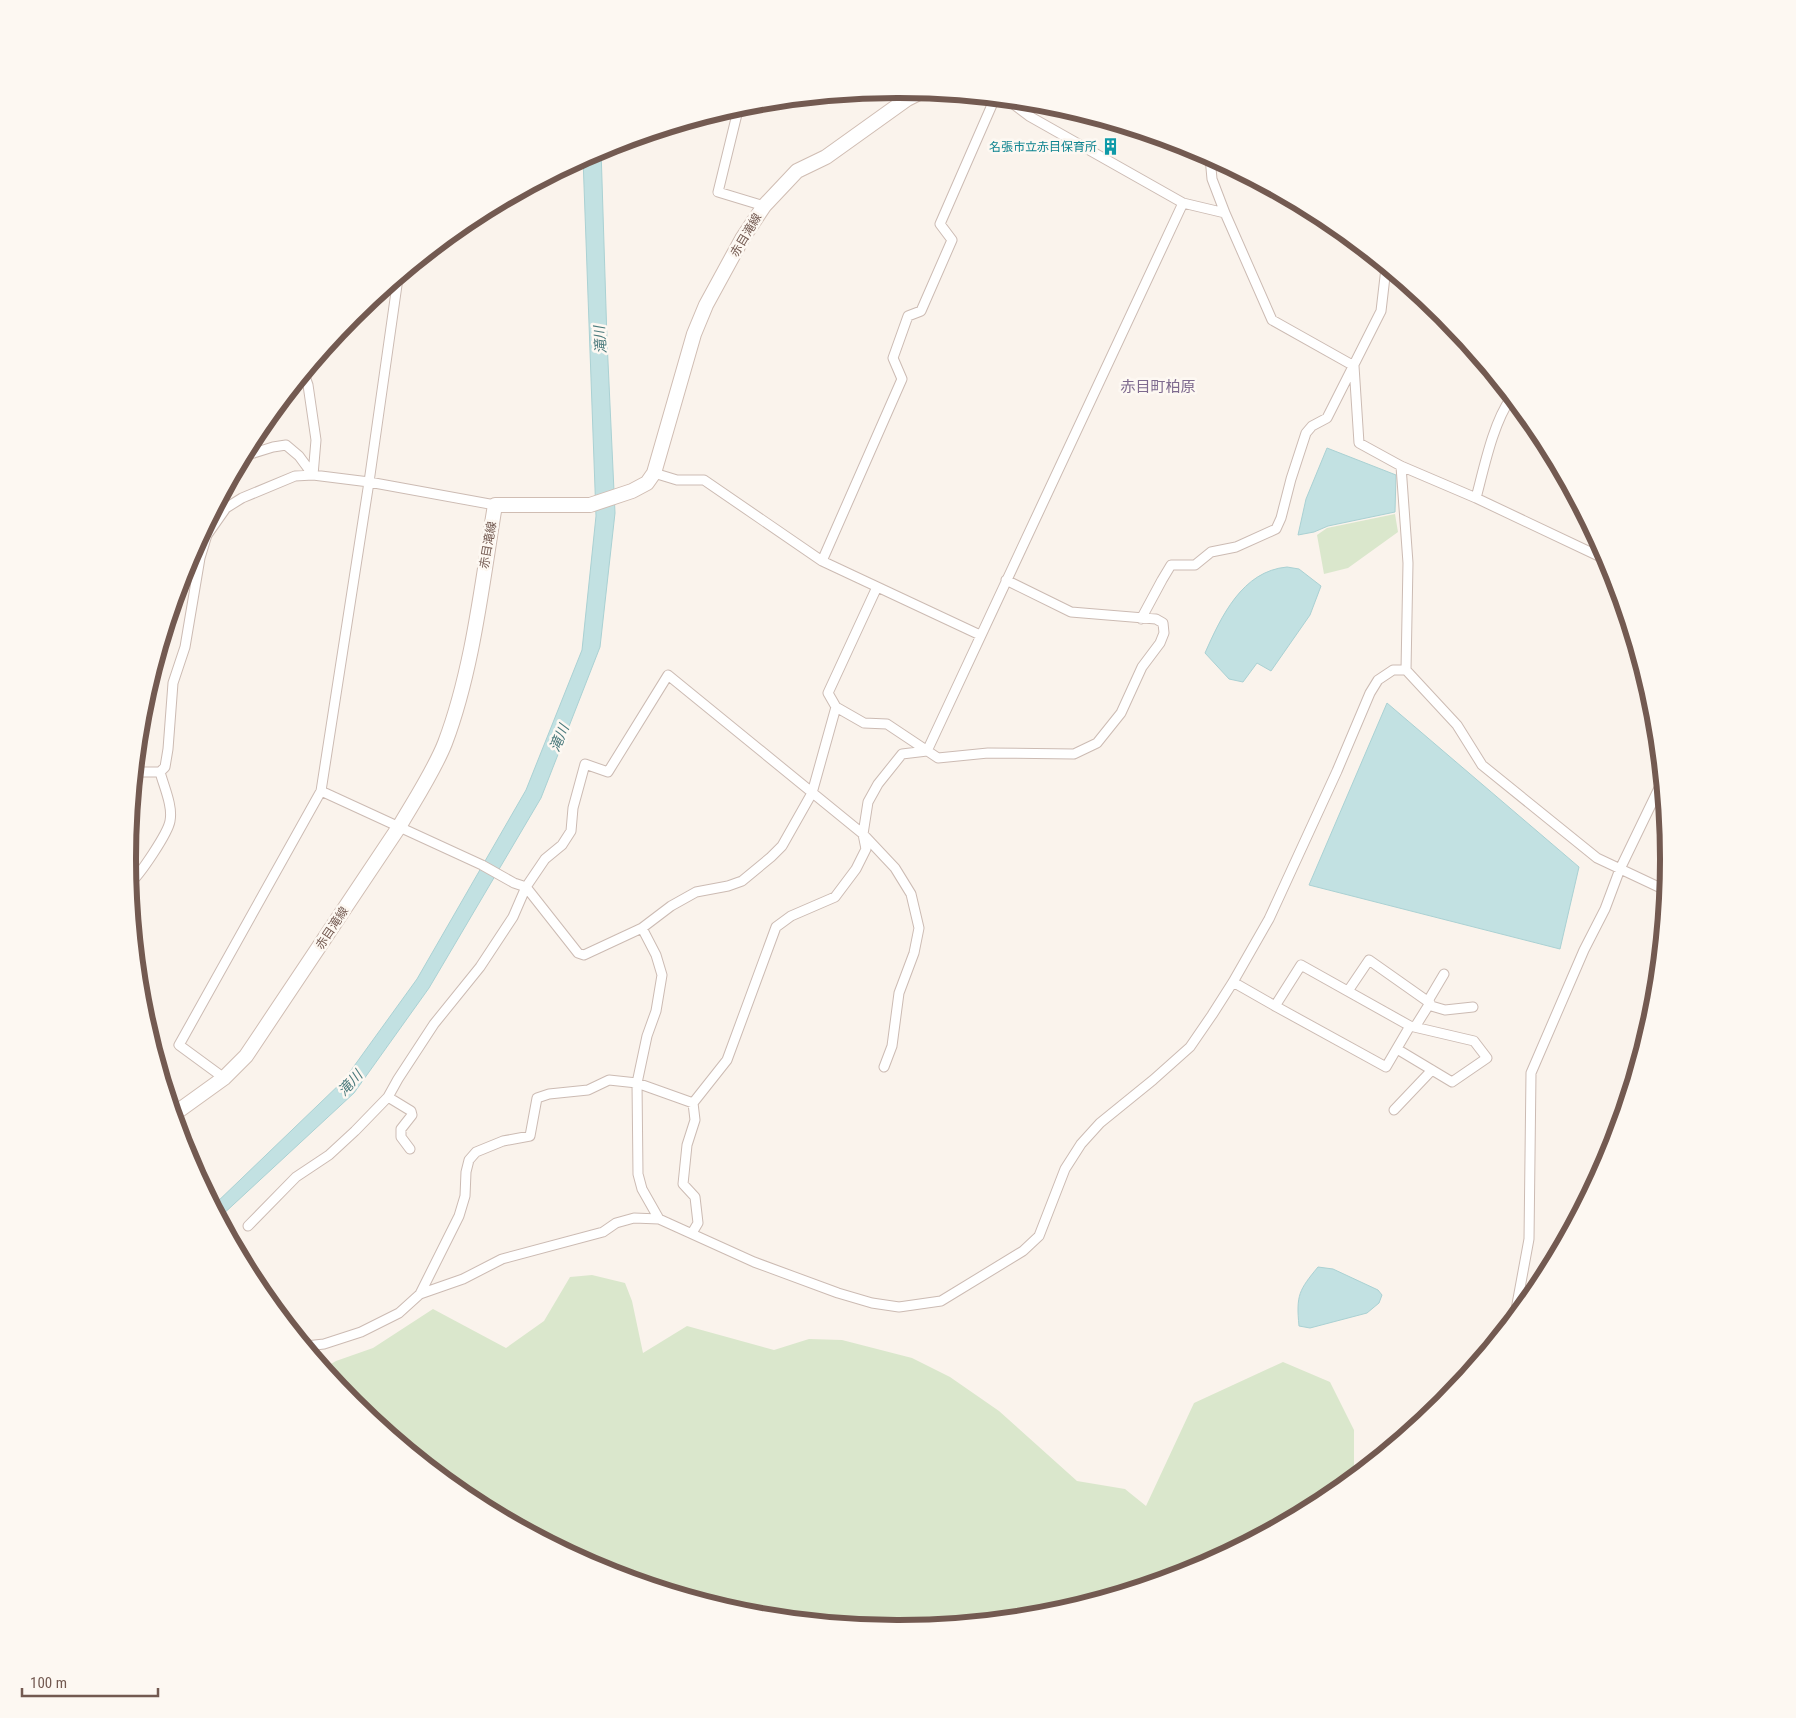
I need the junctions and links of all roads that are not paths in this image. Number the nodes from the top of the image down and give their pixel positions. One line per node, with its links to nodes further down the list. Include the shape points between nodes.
1 (909, 98): 7 (main road, 赤目滝線, via 826,156 797,171)
2 (993, 104): 24 (street, via 940,224 952,240 920,311 908,316 893,358 902,379)
3 (1018, 107): 6 (street)
4 (736, 115): 7 (street, via 718,192)
5 (1211, 165): 8 (street, via 1212,179)
6 (1183, 203): 8 (street); 25 (street)
7 (764, 206): 16 (main road, 赤目滝線, via 742,239 694,334)
8 (1225, 213): 11 (street, via 1272,320)
9 (1385, 274): 11 (street, via 1381,311)
10 (397, 285): 18 (street)
11 (1354, 366): 15 (street, via 1359,443); 27 (street, via 1328,418 1306,433 1276,529 1236,547 1212,552 1195,565 1172,566)
12 (306, 380): 17 (street, via 316,440)
13 (1508, 403): 19 (street, via 1485,461)
14 (255, 453): 17 (street, via 286,445 300,456)
15 (1401, 466): 19 (street); 29 (street, via 1408,563)
16 (654, 473): 20 (main road, 赤目滝線, via 646,483 632,491 590,505); 24 (street, via 677,480 704,480)
17 (313, 474): 18 (street); 21 (street, via 295,476 242,498 226,508)
18 (369, 482): 20 (street); 34 (street)
19 (1476, 498): 23 (street)
20 (496, 505): 37 (main road, 赤目滝線, via 460,696 444,745)
21 (213, 527)
22 (203, 549): 33 (street, via 185,647 173,683 168,749 165,767)
23 (1596, 555)
24 (822, 561): 26 (street)
25 (1006, 580): 27 (street, via 1070,612); 28 (street)
26 (877, 587): 28 (street); 30 (street, via 828,693)
27 (1141, 619): 31 (street, via 1163,623 1164,633 1142,667 1120,713 1097,743 1074,754 988,753 938,758)
28 (980, 634): 31 (street)
29 (1406, 670): 39 (street, via 1457,725 1482,764 1596,858); 45 (street, via 1393,670 1378,680 1370,693 1269,919)
30 (836, 707): 31 (street, via 864,723 887,724); 35 (street)
31 (927, 751): 38 (street, via 902,754 878,784 868,802)
32 (142, 772): 33 (street)
33 (160, 772): 40 (street, via 170,810 170,823)
34 (321, 791): 37 (street); 54 (street, via 180,1046)
35 (812, 793): 38 (street); 41 (street, via 668,675 608,772 585,764 573,808 571,831 562,845 545,859); 43 (street, via 782,846 771,857 742,880 696,892)
36 (1656, 793): 39 (street)
37 (399, 827): 41 (street); 54 (main road, 赤目滝線, via 246,1056)
38 (863, 834): 52 (street, via 895,868 911,894 919,928 914,953 899,993 892,1046); 57 (street, via 866,849 856,869 835,896 791,916 776,927 727,1060)
39 (1620, 869): 42 (street); 65 (street, via 1532,1073 1529,1239)
40 (137, 876)
41 (526, 887): 43 (street, via 578,953 584,955); 56 (street, via 513,917 480,967 434,1024)
42 (1659, 887)
43 (642, 928): 55 (street, via 662,975)
44 (1444, 974): 47 (street)
45 (1233, 982): 48 (street); 63 (street, via 1190,1047 1100,1123 1081,1144 1065,1169 1039,1236 1023,1251 941,1301 899,1308 872,1303 754,1262)
46 (1348, 991): 47 (street, via 1369,960); 48 (street, via 1301,965); 50 (street)
47 (1428, 1003): 49 (street, via 1445,1010); 50 (street)
48 (1275, 1006): 51 (street, via 1386,1067)
49 (1474, 1007)
50 (1412, 1027): 51 (street); 53 (street, via 1474,1041 1487,1058 1452,1082)
51 (1397, 1049): 53 (street)
52 (884, 1067)
53 (1432, 1070): 59 (street)
54 (224, 1078): 58 (main road, 赤目滝線)
55 (637, 1083): 57 (street); 61 (street, via 638,1174 642,1189); 64 (street, via 609,1080 588,1090 537,1098 530,1136 503,1141 476,1152 469,1160 459,1216)
56 (388, 1097): 60 (street, via 411,1111 412,1115 401,1129 401,1137); 62 (street, via 329,1155 296,1177)
57 (693, 1103): 63 (street, via 695,1120 687,1145 683,1184 695,1197 698,1224)
58 (179, 1110)
59 (1394, 1110)
60 (410, 1149)
61 (659, 1219): 63 (street); 64 (street, via 634,1218 616,1223 603,1232 502,1259 463,1279)
62 (248, 1226)
63 (692, 1233)
64 (420, 1294): 66 (street, via 399,1313 361,1332)
65 (1518, 1301)
66 (312, 1345)

